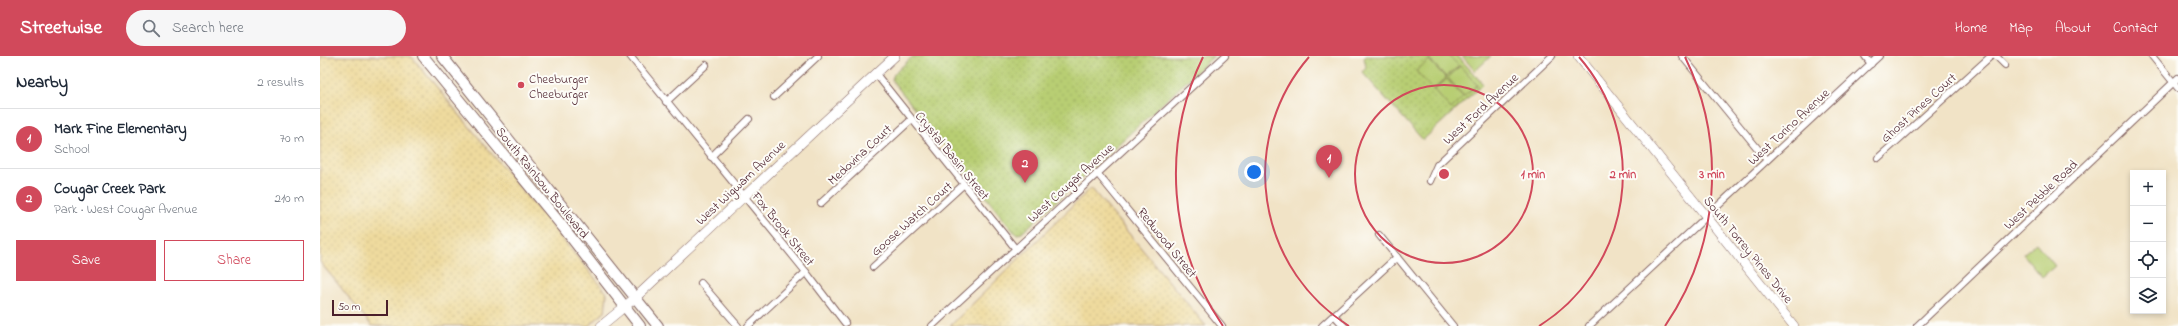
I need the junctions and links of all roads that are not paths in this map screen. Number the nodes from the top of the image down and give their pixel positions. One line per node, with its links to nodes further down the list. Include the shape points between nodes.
1 (423, 56): 18 (main road, South Rainbow Boulevard)
2 (442, 56): 24 (main road, South Rainbow Boulevard)
3 (630, 56): 23 (street, Fox Brook Street)
4 (818, 56): 22 (street)
5 (895, 56): 19 (street, West Wigwam Avenue)
6 (1225, 56): 31 (street, West Cougar Avenue)
7 (1552, 56): 33 (street, West Ford Avenue, via 1437,165)
8 (1578, 56): 37 (street, South Torrey Pines Drive)
9 (1682, 56): 30 (street)
10 (1865, 56): 15 (street)
11 (1879, 56): 15 (street, West Torino Avenue)
12 (1991, 56): 29 (street, Ghost Pines Court)
13 (1996, 56): 17 (street)
14 (2152, 56): 20 (street)
15 (1871, 64): 30 (street, West Torino Avenue)
16 (706, 65): 23 (street)
17 (2005, 66)
18 (435, 71): 24 (main road, via 475,111); 27 (main road, South Rainbow Boulevard)
19 (876, 74): 26 (street, Crystal Basin Street); 35 (street, West Wigwam Avenue)
20 (2176, 80): 21 (street); 60 (street, West Pebble Road)
21 (2178, 88)
22 (774, 97)
23 (666, 102): 28 (street, Fox Brook Street)
24 (491, 118): 32 (main road, South Rainbow Boulevard)
25 (749, 119): 28 (street)
26 (911, 120): 34 (street, Crystal Basin Street); 36 (street, Medovina Court)
27 (490, 137): 32 (main road, via 498,139 515,159); 45 (main road, South Rainbow Boulevard)
28 (711, 157): 35 (street, Fox Brook Street)
29 (1878, 158)
30 (1767, 160): 37 (street, West Torino Avenue)
31 (1097, 173): 39 (street, West Cougar Avenue); 54 (street, Redwood Street)
32 (538, 177): 44 (main road, South Rainbow Boulevard)
33 (1430, 181)
34 (964, 185): 39 (street, Crystal Basin Street); 41 (street, Goose Watch Court)
35 (744, 196): 42 (street, Fox Brook Street); 44 (street, West Wigwam Avenue)
36 (821, 203)
37 (1706, 217): 58 (street, West Torino Avenue); 59 (street, South Torrey Pines Drive)
38 (1379, 234): 40 (street)
39 (1015, 248): 53 (street, West Cougar Avenue)
40 (1397, 257): 46 (street); 57 (street)
41 (873, 267)
42 (806, 272): 47 (street, Fox Brook Street); 52 (street)
43 (701, 283): 51 (street)
44 (635, 298): 45 (street, West Wigwam Avenue); 50 (main road, South Rainbow Boulevard)
45 (625, 306): 48 (street, West Wigwam Avenue); 49 (main road, South Rainbow Boulevard)
46 (1334, 315): 55 (street); 56 (street)
47 (845, 323)
48 (601, 326)
49 (640, 326)
50 (658, 326)
51 (738, 326)
52 (748, 326)
53 (932, 326)
54 (1222, 326)
55 (1322, 326)
56 (1344, 326)
57 (1453, 326)
58 (1589, 326)
59 (1794, 326)
60 (1917, 326)

